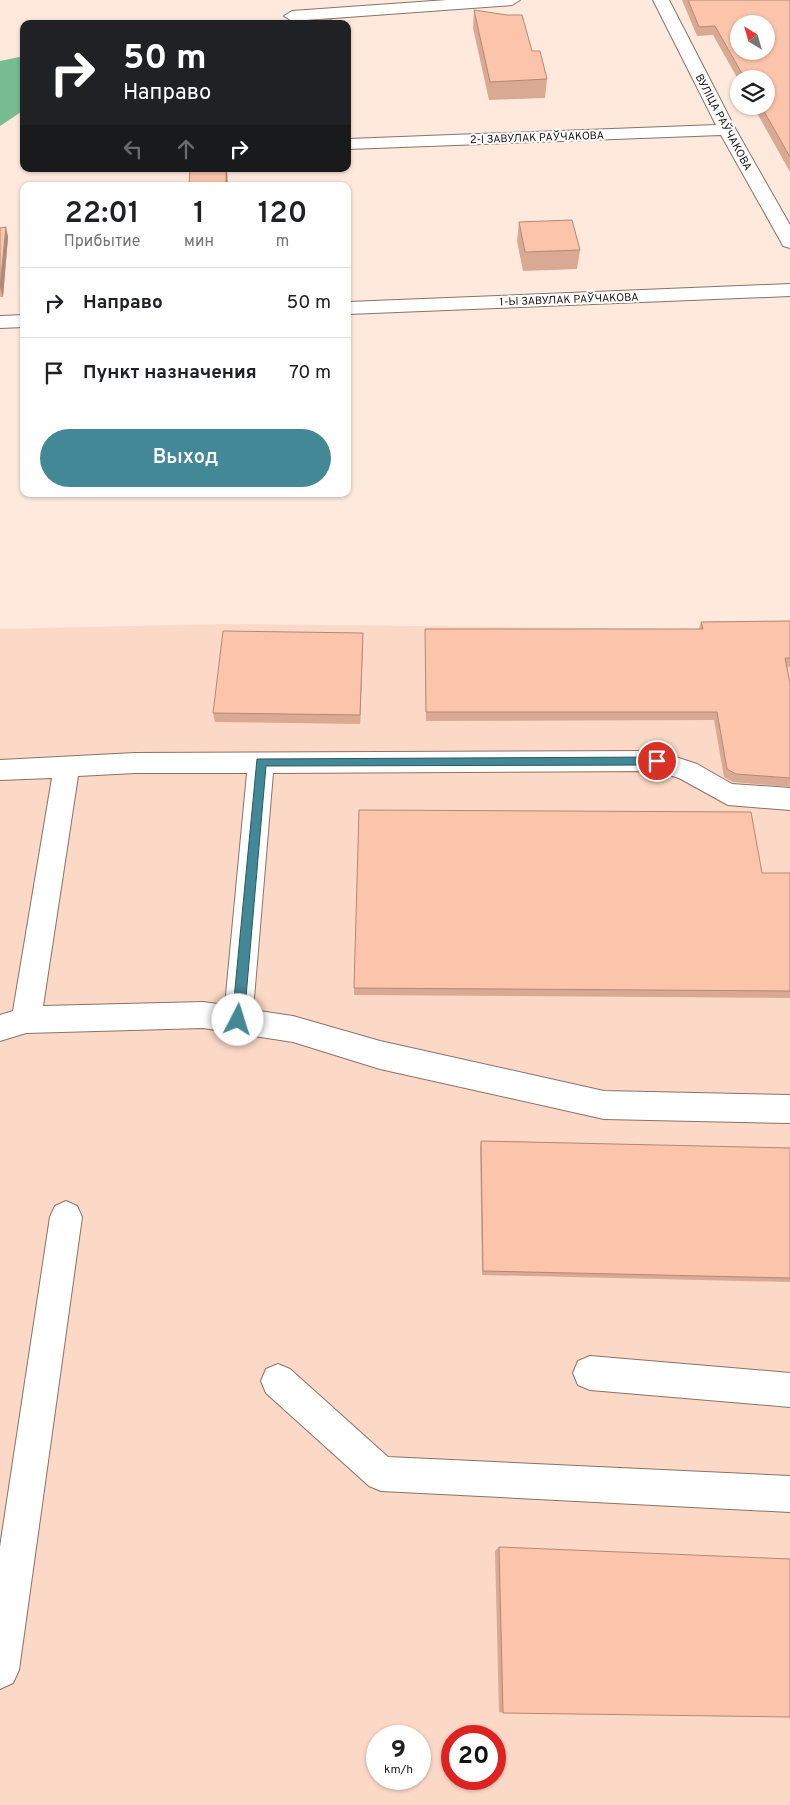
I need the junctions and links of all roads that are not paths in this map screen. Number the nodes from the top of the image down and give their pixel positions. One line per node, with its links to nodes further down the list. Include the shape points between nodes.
1 (512, 0): 3 (street)
2 (661, 0): 4 (street, ВУЛІЦА РАЎЧАКОВА)
3 (292, 16)
4 (727, 130): 5 (street, 2-І ЗАВУЛАК РАЎЧАКОВА); 6 (street, ВУЛІЦА РАЎЧАКОВА)
5 (351, 144)
6 (790, 242)
7 (790, 290): 8 (street, 1-Ы ЗАВУЛАК РАЎЧАКОВА)
8 (351, 308)
9 (20, 321): 10 (street)
10 (0, 322)
11 (261, 762): 12 (street); 14 (street, via 657,761 688,771 728,794); 15 (street)
12 (68, 766): 13 (street); 16 (street)
13 (0, 770)
14 (790, 799)
15 (238, 1020): 16 (street, via 203,1015); 17 (street, via 293,1029 380,1055 604,1105)
16 (13, 1024)
17 (790, 1109)
18 (66, 1217): 23 (street)
19 (590, 1373): 21 (street)
20 (278, 1381): 22 (street, via 382,1474)
21 (790, 1390)
22 (790, 1494)
23 (0, 1670)

